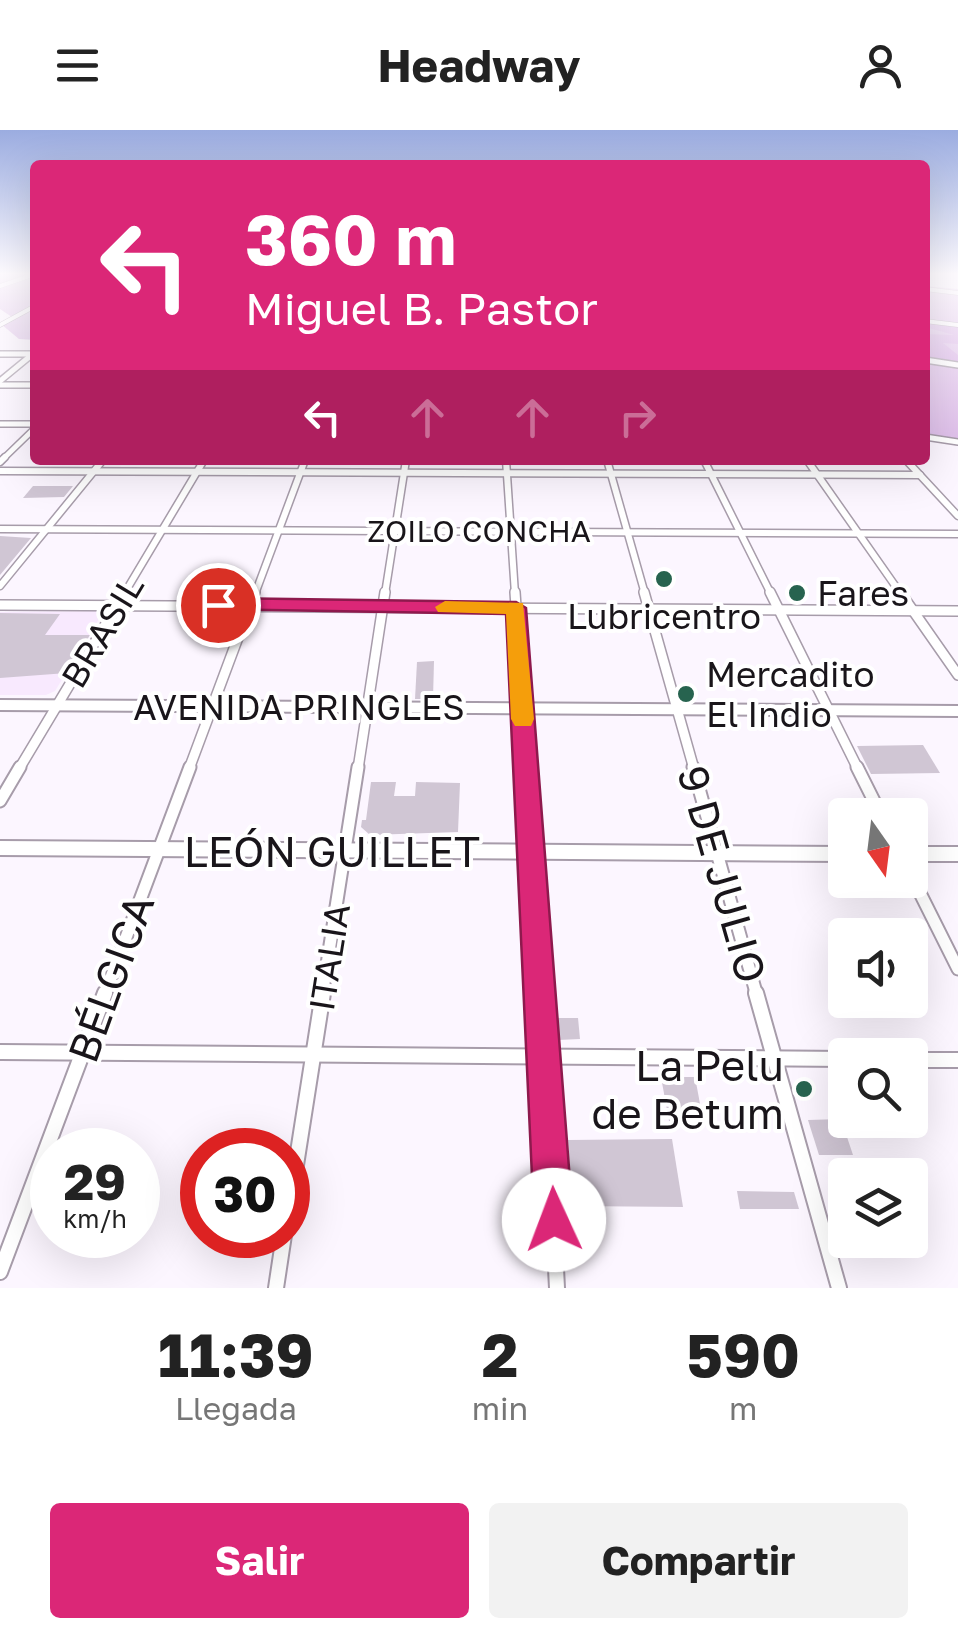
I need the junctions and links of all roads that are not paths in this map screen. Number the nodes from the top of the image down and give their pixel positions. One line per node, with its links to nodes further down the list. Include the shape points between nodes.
1 (0, 354): 2 (street)
2 (30, 354)
3 (30, 357): 6 (street)
4 (930, 361): 5 (street)
5 (958, 365)
6 (0, 383): 7 (street)
7 (30, 386)
8 (0, 424): 9 (street)
9 (30, 426)
10 (30, 431): 13 (street)
11 (930, 439): 12 (street)
12 (958, 442)
13 (0, 462)
14 (99, 465): 24 (street)
15 (202, 465): 25 (street, BRASIL)
16 (303, 465): 26 (street, BÉLGICA)
17 (609, 465): 27 (street, 9 DE JULIO)
18 (706, 465): 28 (street)
19 (811, 465): 29 (street)
20 (911, 465): 30 (street)
21 (405, 466): 22 (street); 26 (street); 36 (street, ITALIA)
22 (507, 466): 27 (street); 37 (street)
23 (0, 470): 24 (street)
24 (94, 472): 25 (street); 33 (street)
25 (198, 472): 26 (street); 34 (street, BRASIL)
26 (301, 472): 35 (street, BÉLGICA)
27 (611, 473): 28 (street); 38 (street, 9 DE JULIO)
28 (710, 474): 29 (street); 39 (street)
29 (817, 474): 30 (street); 40 (street)
30 (920, 474): 31 (street)
31 (958, 516)
32 (0, 530): 33 (street, ZOILO CONCHA)
33 (45, 530): 34 (street, ZOILO CONCHA); 42 (street)
34 (164, 530): 35 (street, ZOILO CONCHA); 44 (street, BRASIL)
35 (280, 530): 36 (street, ZOILO CONCHA); 45 (street, BÉLGICA)
36 (396, 531): 37 (street, ZOILO CONCHA); 46 (street, ITALIA)
37 (510, 531): 38 (street, ZOILO CONCHA); 47 (street)
38 (627, 532): 39 (street, ZOILO CONCHA); 48 (street, 9 DE JULIO)
39 (742, 532): 40 (street, ZOILO CONCHA); 49 (street)
40 (857, 533): 41 (street, ZOILO CONCHA); 50 (street)
41 (958, 534)
42 (0, 586)
43 (0, 604): 44 (street)
44 (118, 605): 45 (street); 54 (street, BRASIL)
45 (251, 605): 46 (street); 55 (street, BÉLGICA)
46 (384, 606): 47 (street); 56 (street, ITALIA)
47 (516, 608): 48 (street); 57 (street)
48 (648, 608): 49 (street); 58 (street, 9 DE JULIO)
49 (780, 610): 50 (street); 59 (street)
50 (912, 611): 51 (street); 52 (street)
51 (958, 611)
52 (958, 674)
53 (0, 704): 54 (main road, AVENIDA PRINGLES)
54 (57, 705): 55 (main road, AVENIDA PRINGLES); 62 (street, BRASIL)
55 (212, 706): 56 (main road, AVENIDA PRINGLES); 64 (street, BÉLGICA)
56 (368, 708): 57 (main road, AVENIDA PRINGLES); 65 (street, ITALIA)
57 (522, 708): 58 (main road, AVENIDA PRINGLES); 66 (street)
58 (676, 710): 59 (main road, AVENIDA PRINGLES); 67 (street, 9 DE JULIO)
59 (828, 711): 60 (main road, AVENIDA PRINGLES); 61 (street)
60 (958, 711)
61 (872, 798)
62 (0, 801)
63 (0, 848): 64 (main road, LEÓN GUILLET)
64 (158, 850): 65 (main road, LEÓN GUILLET); 74 (street, BÉLGICA)
65 (346, 850): 66 (main road, LEÓN GUILLET); 75 (street, ITALIA)
66 (532, 852): 67 (main road, LEÓN GUILLET); 76 (street)
67 (717, 853): 68 (main road, LEÓN GUILLET); 77 (street, 9 DE JULIO)
68 (828, 854)
69 (928, 854): 70 (main road)
70 (958, 854)
71 (922, 898): 72 (street)
72 (958, 969)
73 (0, 1052): 74 (street)
74 (82, 1053): 75 (street); 83 (street, BÉLGICA)
75 (314, 1054): 76 (street); 81 (street, ITALIA)
76 (546, 1056): 77 (street); 85 (street)
77 (774, 1058): 78 (street); 86 (street, 9 DE JULIO)
78 (828, 1059)
79 (928, 1060): 80 (street)
80 (958, 1060)
81 (302, 1128)
82 (281, 1258): 84 (street)
83 (0, 1272)
84 (276, 1288)
85 (557, 1288)
86 (839, 1288)

